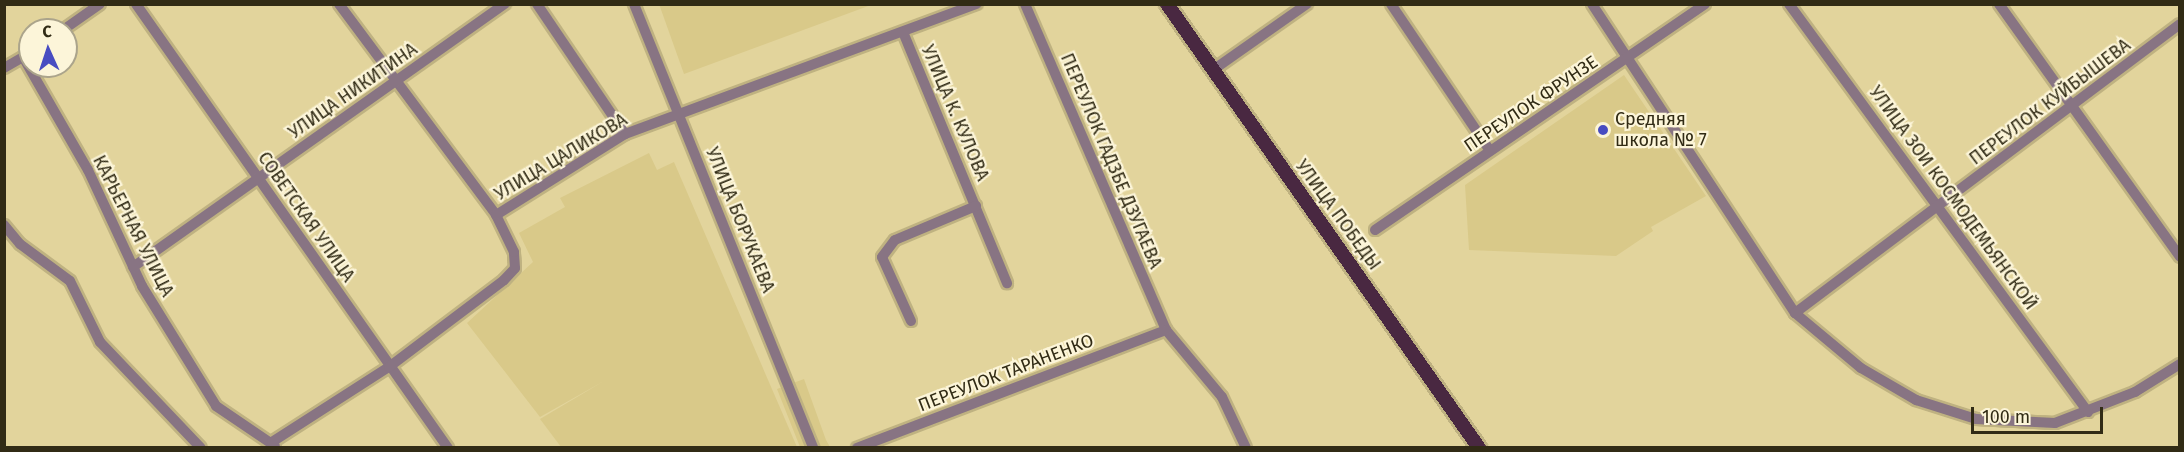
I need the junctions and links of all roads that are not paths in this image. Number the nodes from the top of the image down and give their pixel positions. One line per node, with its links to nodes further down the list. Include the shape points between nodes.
1 (100, 4): 16 (street)
2 (136, 4): 29 (street, СОВЕТСКАЯ УЛИЦА)
3 (339, 4): 24 (street)
4 (505, 4): 24 (street, УЛИЦА НИКИТИНА)
5 (537, 4): 27 (street)
6 (634, 4): 26 (street, УЛИЦА БОРУКАЕВА)
7 (977, 4): 18 (street, УЛИЦА ЦАЛИКОВА)
8 (1025, 4): 40 (street, ПЕРЕУЛОК ГАДЗБЕ ДЗУГАЕВА)
9 (1167, 4): 22 (main road, УЛИЦА ПОБЕДЫ)
10 (1307, 4): 22 (street)
11 (1391, 4): 28 (street)
12 (1592, 4): 19 (street)
13 (1705, 4): 19 (street, ПЕРЕУЛОК ФРУНЗЕ)
14 (1789, 4): 30 (street, УЛИЦА ЗОИ КОСМОДЕМЬЯНСКОЙ)
15 (1999, 4): 25 (street)
16 (78, 19)
17 (2180, 24): 25 (street, ПЕРЕУЛОК КУЙБЫШЕВА)
18 (903, 32): 26 (street, УЛИЦА ЦАЛИКОВА); 31 (street, УЛИЦА К. КУЛОВА)
19 (1630, 58): 28 (street, ПЕРЕУЛОК ФРУНЗЕ); 38 (street)
20 (18, 60): 21 (street)
21 (4, 68)
22 (1213, 70): 50 (main road, УЛИЦА ПОБЕДЫ)
23 (39, 78): 36 (street, КАРЬЕРНАЯ УЛИЦА)
24 (394, 82): 29 (street, УЛИЦА НИКИТИНА); 32 (street)
25 (2072, 109): 30 (street, ПЕРЕУЛОК КУЙБЫШЕВА); 35 (street)
26 (680, 114): 27 (street, УЛИЦА ЦАЛИКОВА); 47 (street, УЛИЦА БОРУКАЕВА)
27 (625, 134): 32 (street, УЛИЦА ЦАЛИКОВА)
28 (1490, 151): 34 (street, ПЕРЕУЛОК ФРУНЗЕ)
29 (260, 178): 36 (street, УЛИЦА НИКИТИНА); 42 (street, СОВЕТСКАЯ УЛИЦА)
30 (1939, 205): 38 (street, ПЕРЕУЛОК КУЙБЫШЕВА); 43 (street, УЛИЦА ЗОИ КОСМОДЕМЬЯНСКОЙ)
31 (976, 206): 37 (street, УЛИЦА К. КУЛОВА); 39 (street, УЛИЦА К. КУЛОВА, via 895,240 882,257)
32 (496, 216): 42 (street, УЛИЦА ЦАЛИКОВА, via 514,252 515,268)
33 (4, 225): 45 (street, via 20,244 70,281 100,342)
34 (1375, 230)
35 (2180, 257)
36 (133, 267): 44 (street, КАРЬЕРНАЯ УЛИЦА, via 216,406)
37 (1007, 283)
38 (1795, 313): 43 (street, via 1861,368 1916,400 1976,419 2055,423)
39 (911, 321)
40 (1166, 330): 48 (street, ПЕРЕУЛОК ТАРАНЕНКО); 49 (street, ПЕРЕУЛОК ГАДЗБЕ ДЗУГАЕВА, via 1222,398)
41 (2180, 364): 43 (street, via 2135,392)
42 (389, 367): 44 (street, УЛИЦА ЦАЛИКОВА); 46 (street, СОВЕТСКАЯ УЛИЦА)
43 (2088, 412)
44 (274, 445)
45 (201, 447)
46 (448, 447)
47 (813, 447)
48 (857, 447)
49 (1246, 447)
50 (1479, 447)

